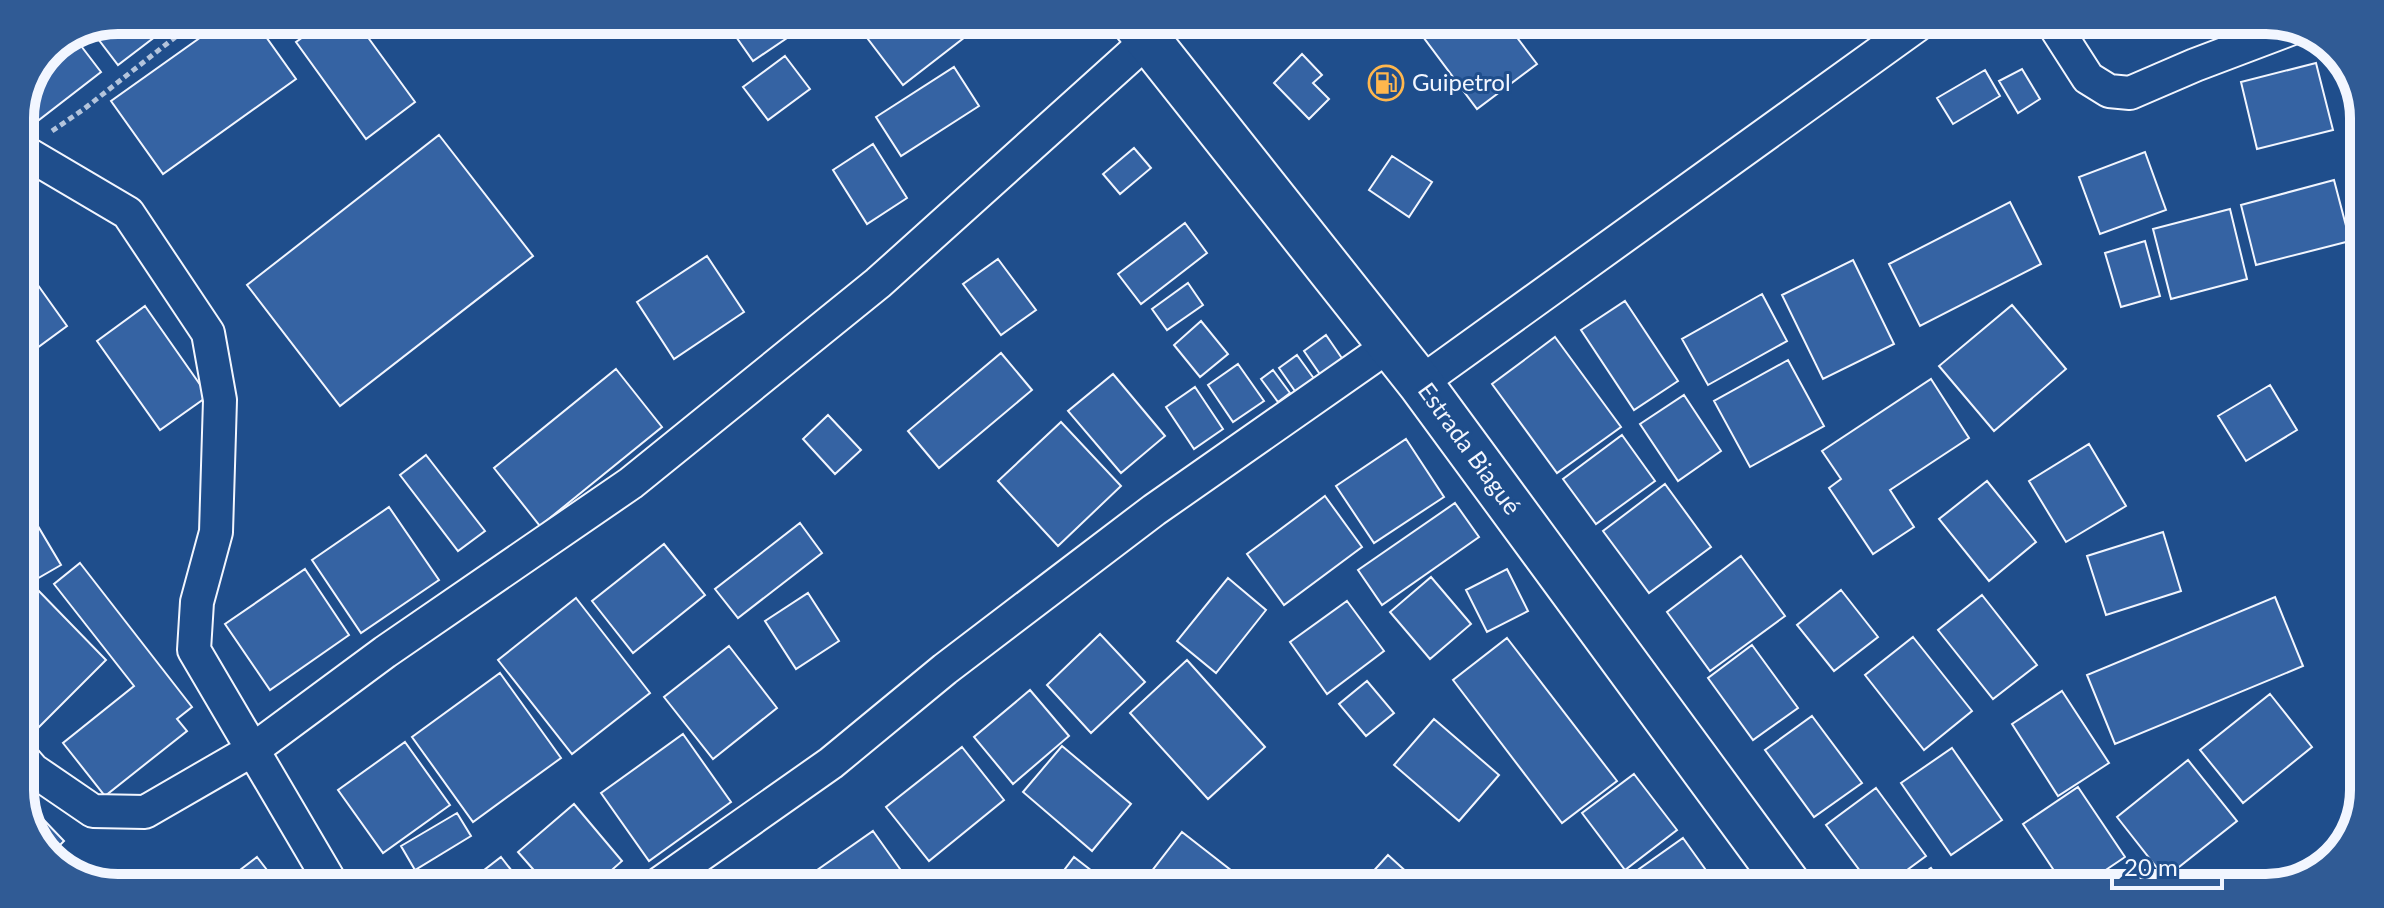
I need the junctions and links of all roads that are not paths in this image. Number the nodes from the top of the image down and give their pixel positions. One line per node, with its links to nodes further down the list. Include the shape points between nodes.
1 (1138, 34): 9 (street, via 878,283 631,483)
2 (1143, 34): 7 (main road, Estrada Biagué)
3 (1905, 34): 8 (street)
4 (2060, 34): 5 (street, via 2088,78 2109,91 2130,93)
5 (2275, 35)
6 (34, 163): 9 (street, via 128,213 208,333 220,400 216,532 197,602 194,650)
7 (1390, 345): 8 (main road, Estrada Biagué); 12 (street, via 1154,510 831,763)
8 (1420, 383): 13 (main road, Estrada Biagué)
9 (254, 749): 10 (street, via 145,812 93,811); 11 (street)
10 (34, 771)
11 (326, 874)
12 (673, 874)
13 (1780, 874)

